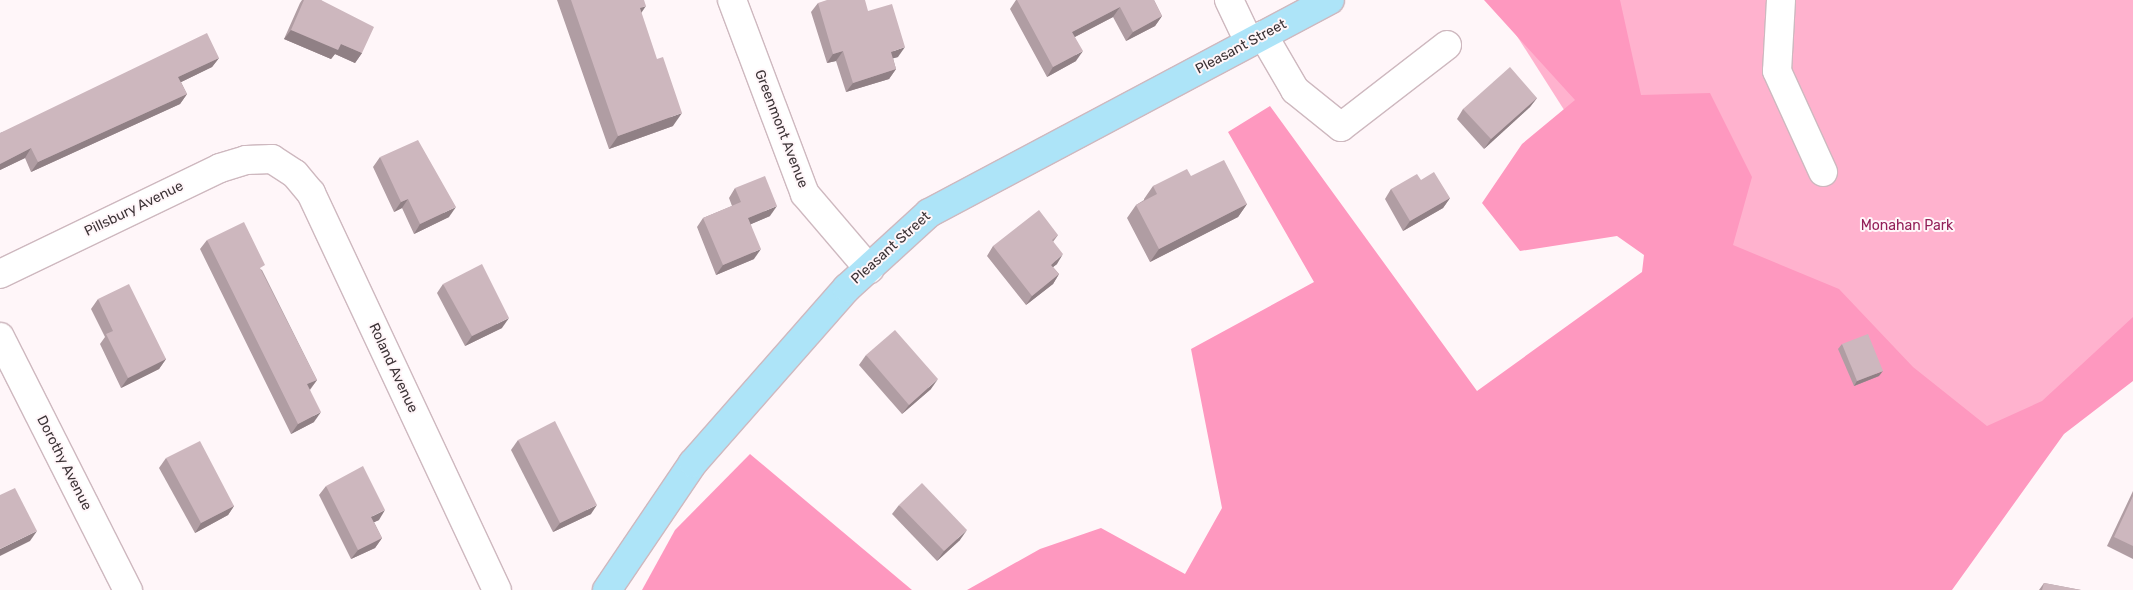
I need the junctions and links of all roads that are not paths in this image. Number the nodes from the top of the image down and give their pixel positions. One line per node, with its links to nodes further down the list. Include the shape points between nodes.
1 (732, 0): 9 (street, Greenmont Avenue, via 805,194)
2 (1229, 0): 5 (street)
3 (1330, 0): 5 (main road, Pleasant Street)
4 (1781, 0): 8 (street, via 1777,71)
5 (1256, 38): 6 (street, via 1295,90 1341,127); 9 (main road, Pleasant Street, via 929,213)
6 (1447, 45)
7 (272, 159): 10 (street, Pillsbury Avenue, via 246,160 220,168); 13 (street, Roland Avenue, via 295,174 312,193)
8 (1823, 172)
9 (869, 269): 14 (main road, Pleasant Street, via 847,288 693,463)
10 (0, 274)
11 (0, 337): 12 (street, Dorothy Avenue)
12 (128, 590)
13 (497, 590)
14 (607, 590)

